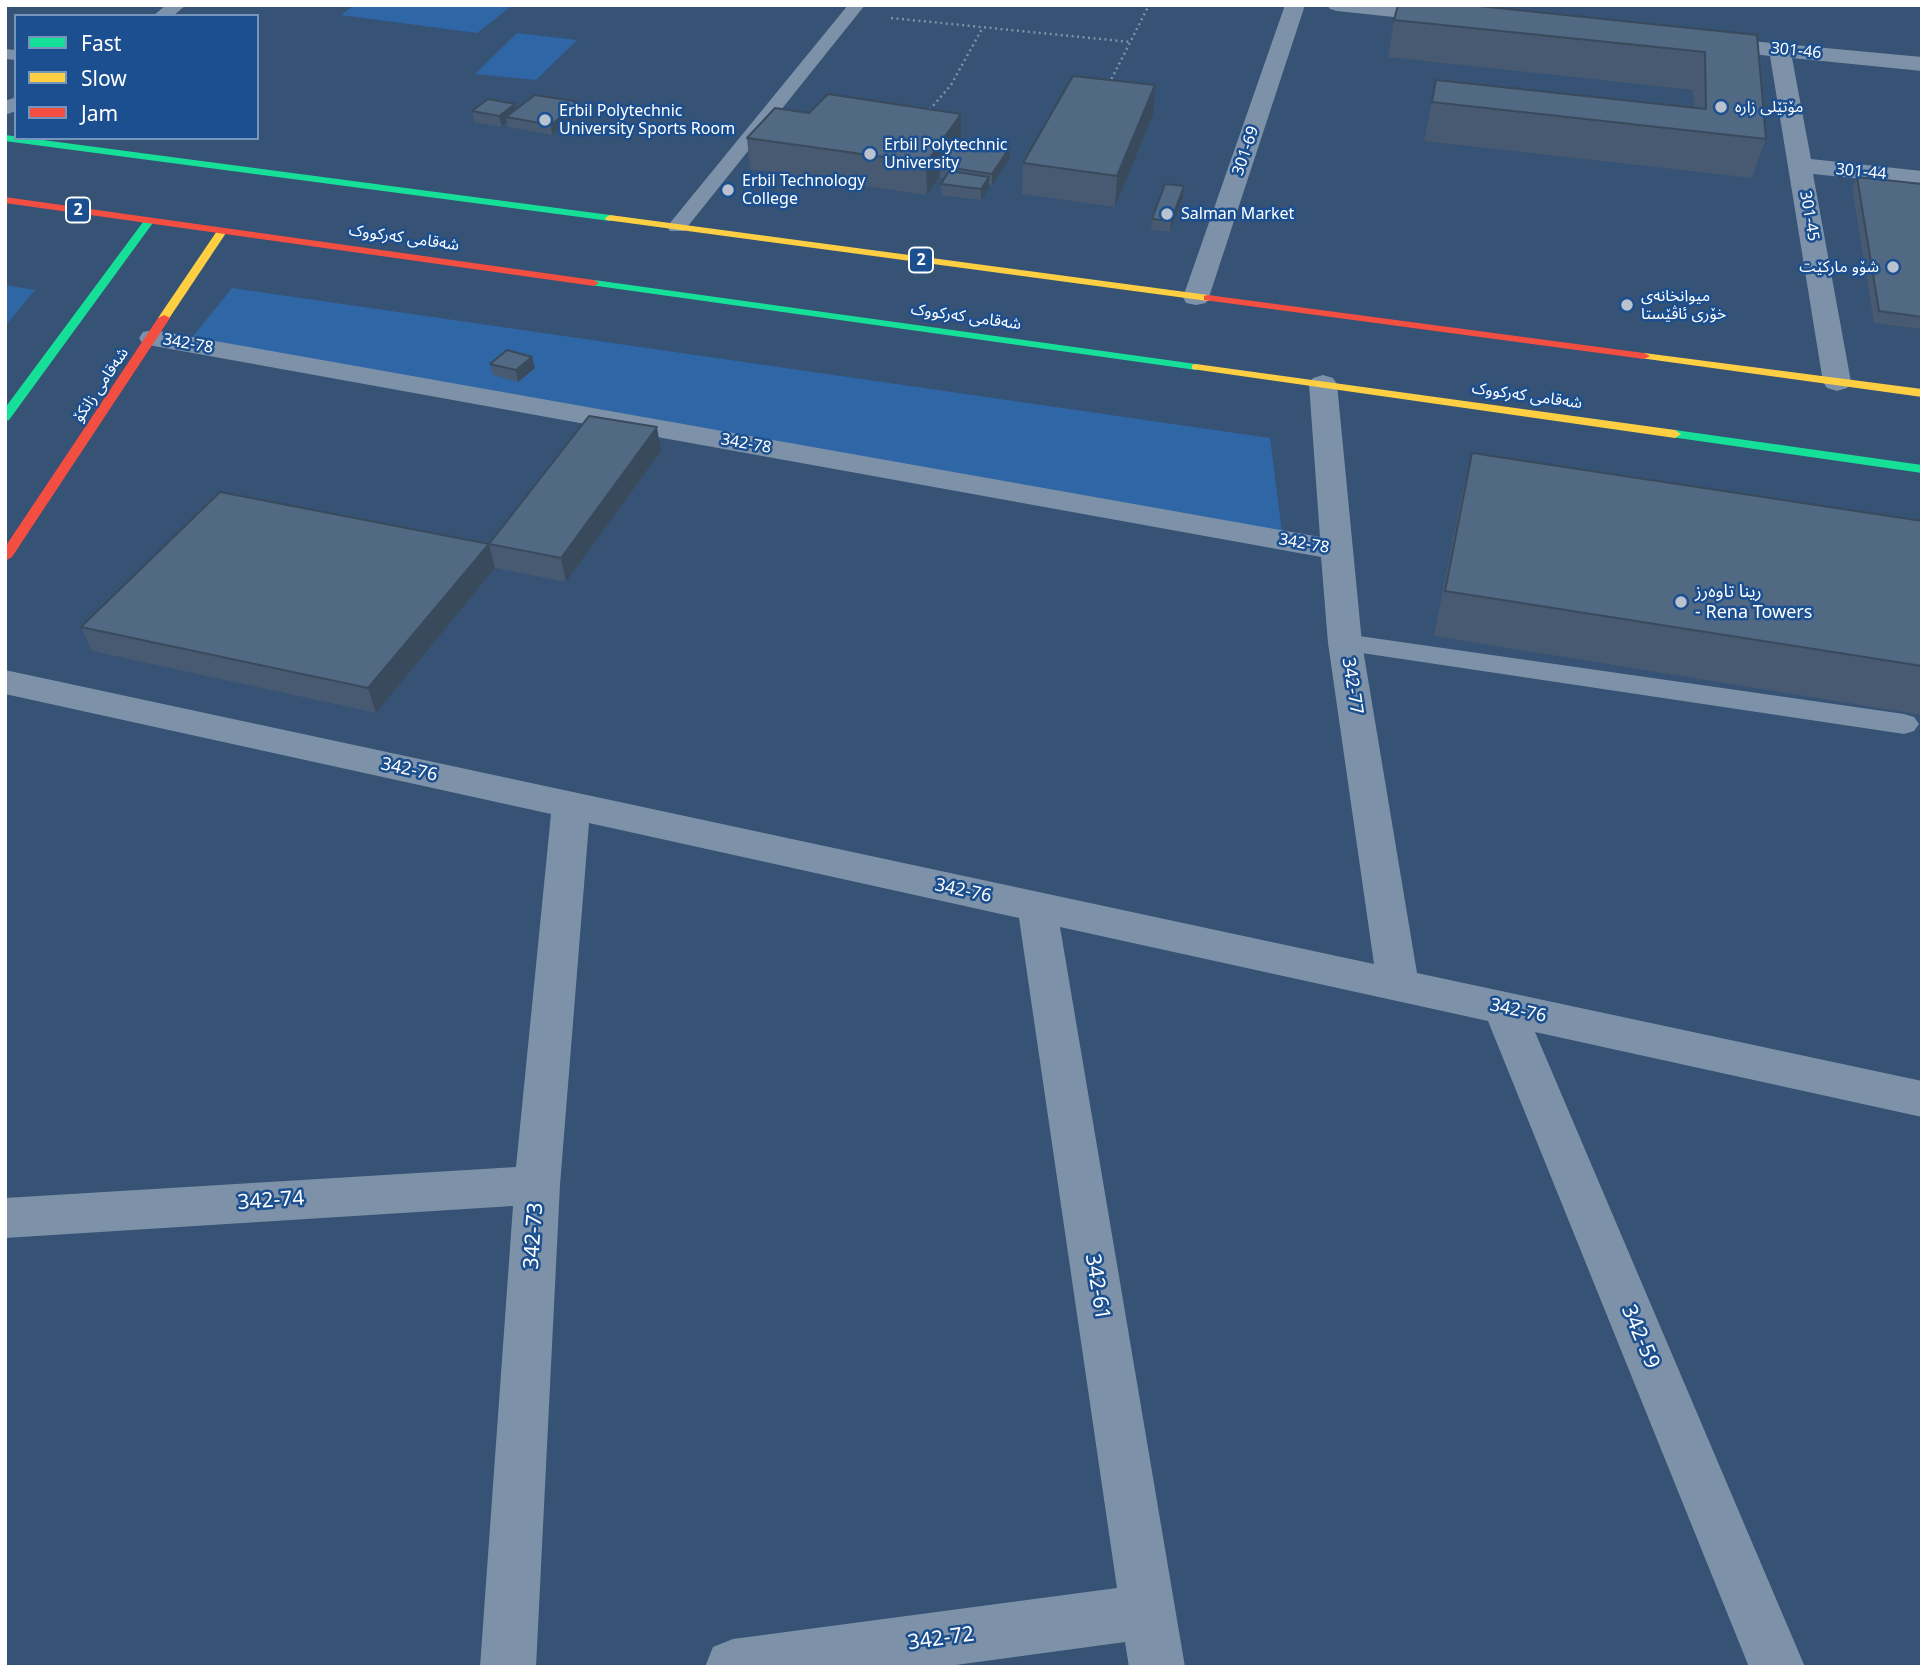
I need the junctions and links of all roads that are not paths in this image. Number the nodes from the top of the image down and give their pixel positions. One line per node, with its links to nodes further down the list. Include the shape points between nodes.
1 (857, 5): 13 (lane)
2 (1295, 5): 15 (street, 301-69)
3 (1337, 5): 4 (street)
4 (1475, 19)
5 (1683, 40): 6 (street, 301-46)
6 (1780, 50): 7 (street, 301-46); 9 (street, 301-45)
7 (1922, 64)
8 (20, 140): 13 (main road, 2)
9 (1800, 165): 10 (street, 301-44); 17 (street, 301-45)
10 (1922, 178)
11 (5, 200): 12 (main road, شەقامی کەرکووک / 2)
12 (150, 220): 14 (main road, شەقامی کەرکووک / 2); 20 (main road)
13 (677, 228): 15 (main road, 2)
14 (223, 230): 16 (main road, شەقامی زانکۆ); 18 (main road, شەقامی کەرکووک / 2)
15 (1196, 297): 17 (main road, 2)
16 (153, 338): 22 (street, 342-78); 23 (main road, شەقامی زانکۆ)
17 (1837, 382): 19 (main road, 2)
18 (1323, 384): 21 (main road, شەقامی کەرکووک / 2); 22 (street, 342-77)
19 (1922, 393)
20 (5, 417)
21 (1922, 469)
22 (1339, 550): 24 (street, 342-77)
23 (5, 557)
24 (1345, 643): 26 (lane); 29 (street, 342-77)
25 (5, 682): 27 (street, 342-76)
26 (1904, 724)
27 (571, 806): 28 (street, 342-76); 32 (street, 342-73)
28 (1037, 907): 29 (street, 342-76); 34 (street, 342-61)
29 (1398, 985): 30 (street, 342-76)
30 (1504, 1008): 31 (street, 342-76); 38 (street, 342-59)
31 (1922, 1099)
32 (537, 1185): 33 (street, 342-74); 35 (street, 342-73)
33 (5, 1218)
34 (1148, 1611): 36 (street, 342-72); 37 (street, 342-61)
35 (508, 1667)
36 (733, 1667)
37 (1157, 1667)
38 (1777, 1667)

